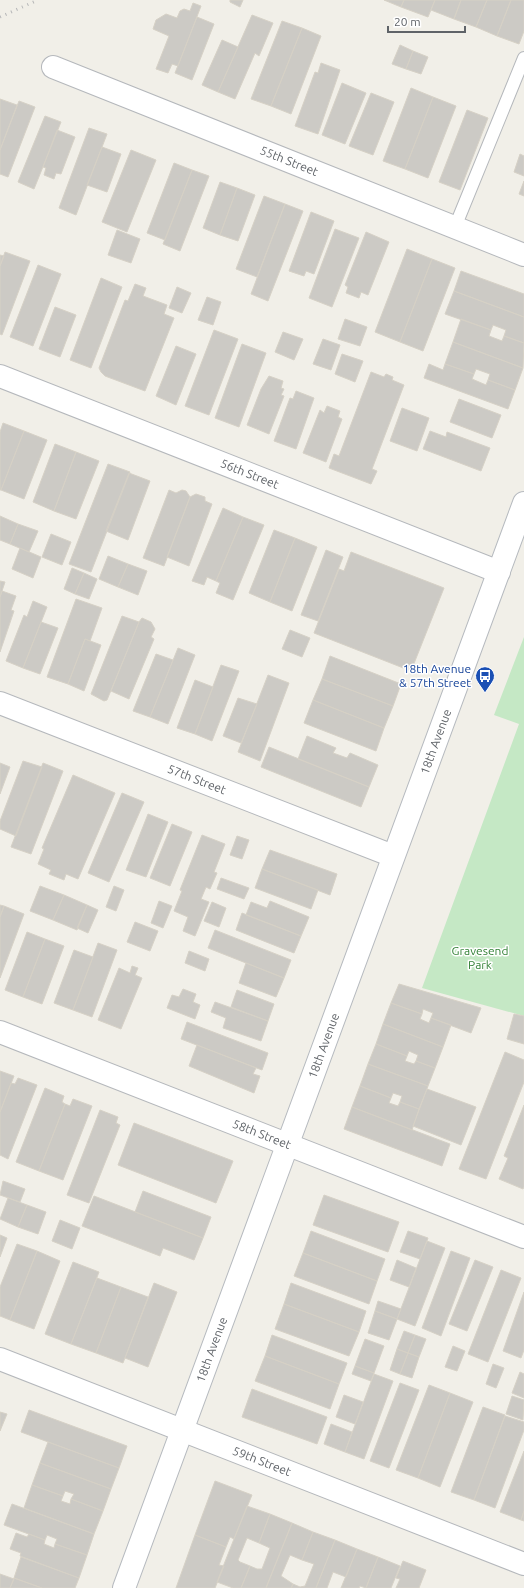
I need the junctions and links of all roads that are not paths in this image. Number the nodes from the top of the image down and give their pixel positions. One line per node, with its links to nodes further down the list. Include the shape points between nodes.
1 (524, 58): 3 (lane)
2 (53, 67): 3 (street, 55th Street)
3 (455, 227): 4 (street, 55th Street)
4 (524, 255)
5 (0, 376): 7 (street, 56th Street)
6 (524, 503): 7 (street, 18th Avenue)
7 (499, 572): 9 (street, 18th Avenue)
8 (0, 703): 9 (street, 57th Street)
9 (393, 856): 11 (street, 18th Avenue)
10 (0, 1032): 11 (street, 58th Street)
11 (288, 1145): 12 (street, 58th Street); 14 (street, 18th Avenue)
12 (524, 1237)
13 (0, 1359): 14 (street, 59th Street)
14 (182, 1430): 15 (street, 59th Street); 16 (street, 18th Avenue)
15 (524, 1564)
16 (124, 1588)

